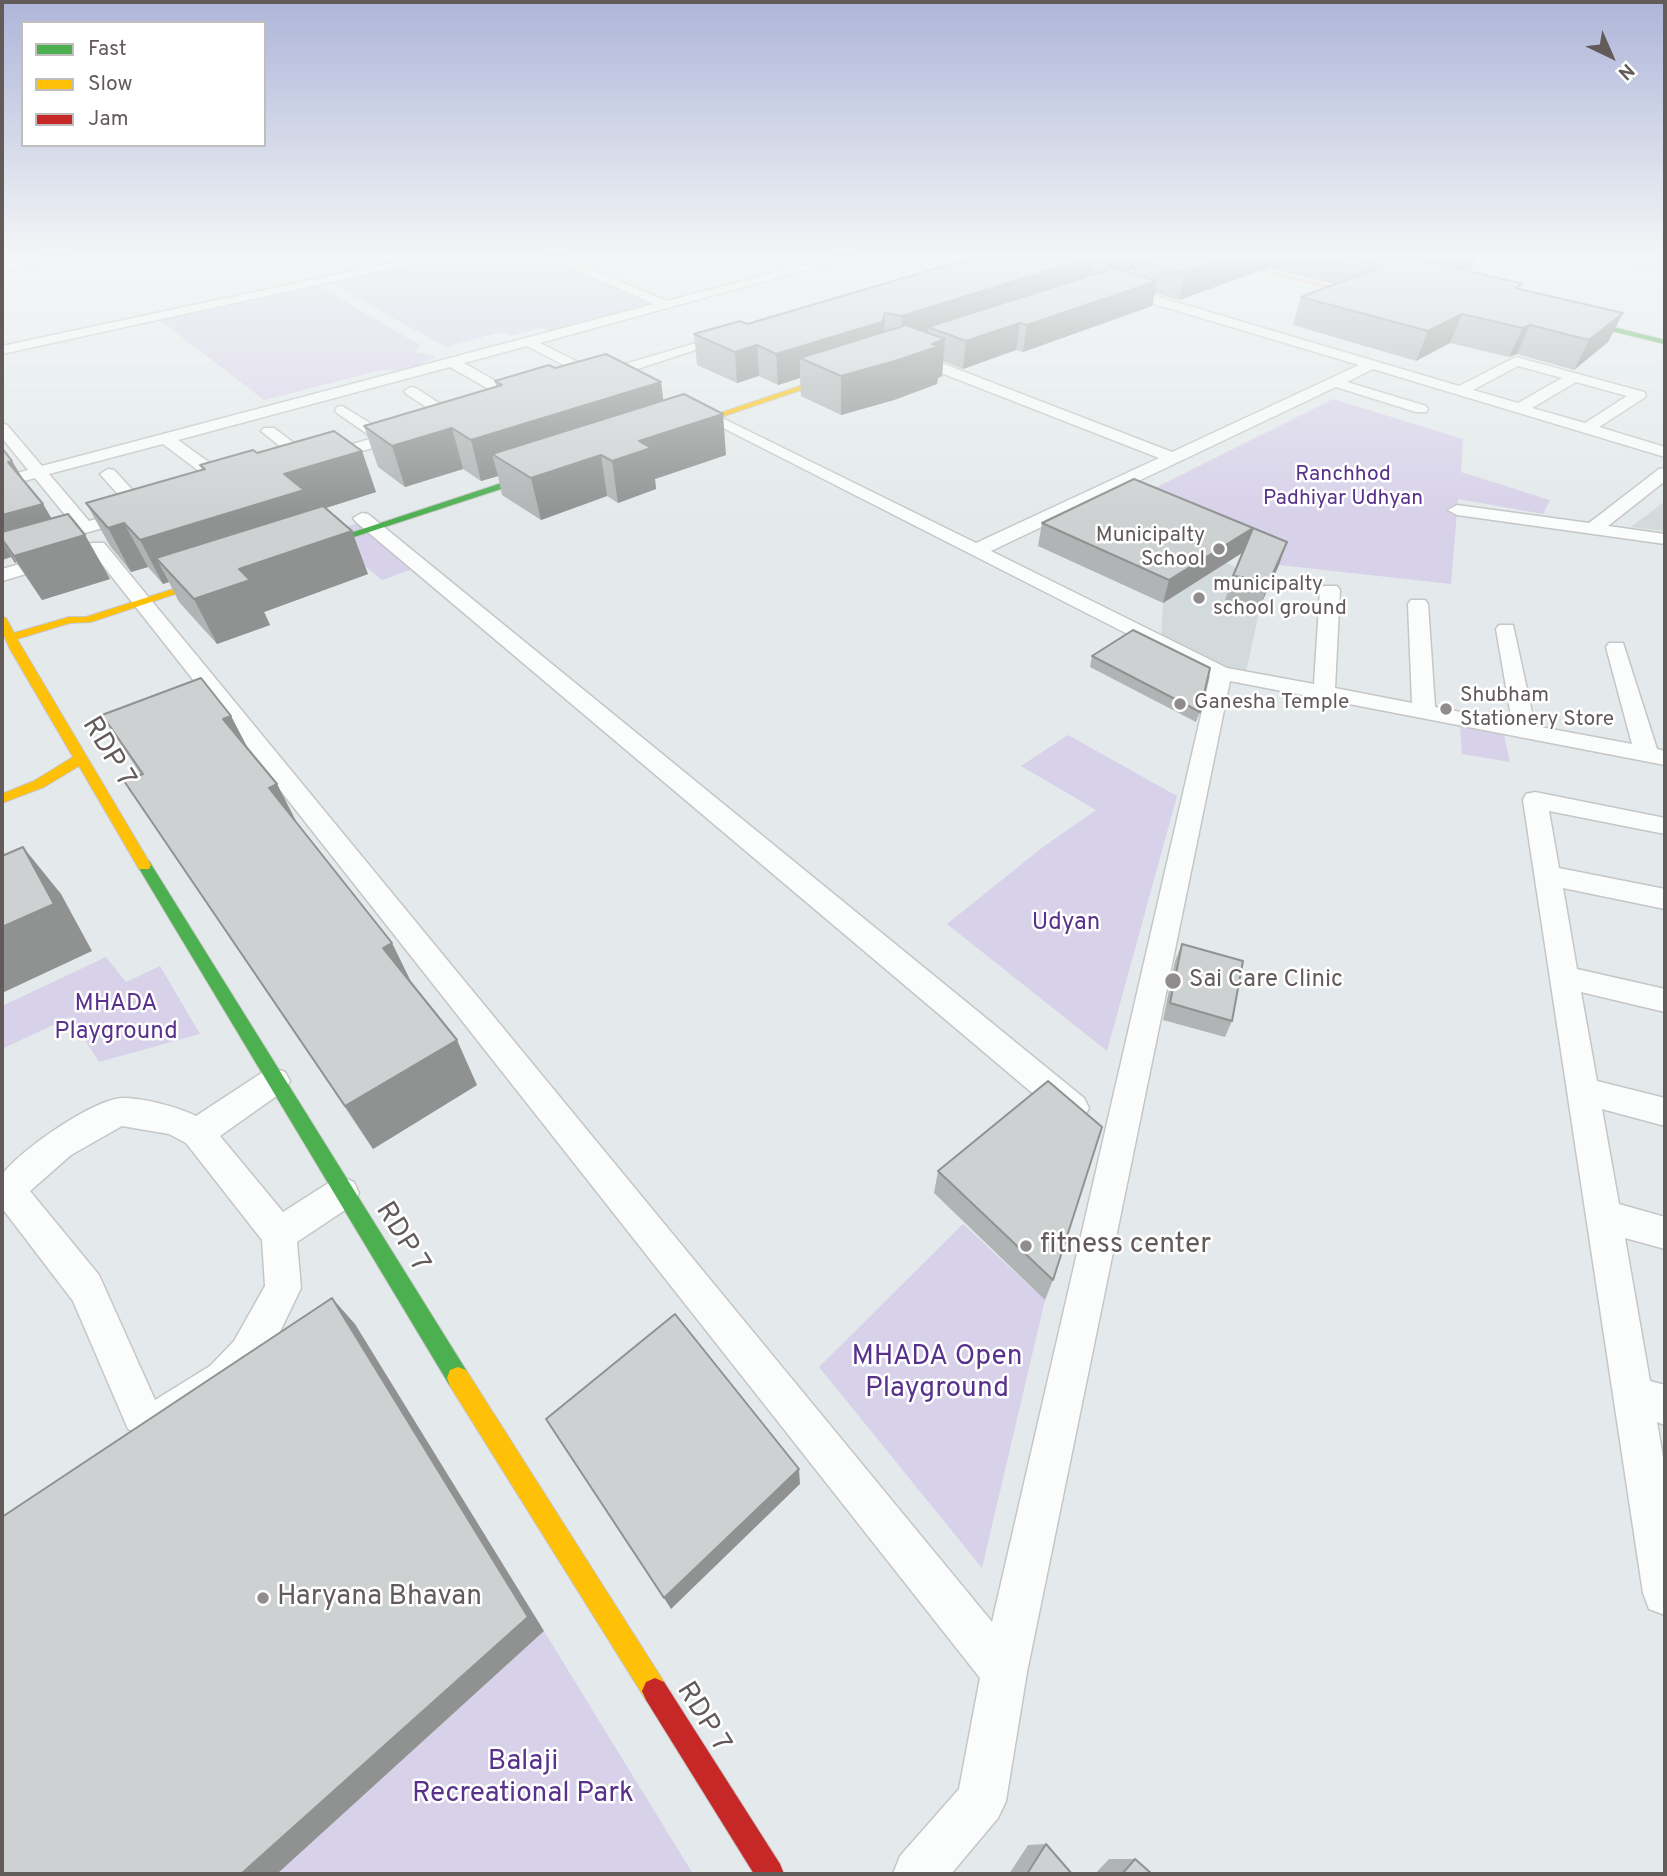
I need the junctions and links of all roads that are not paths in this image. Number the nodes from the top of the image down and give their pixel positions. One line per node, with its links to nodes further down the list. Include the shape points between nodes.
1 (27, 345): 8 (street)
2 (519, 345): 10 (street)
3 (534, 345): 12 (street)
4 (908, 345): 9 (street)
5 (931, 345): 9 (street)
6 (1307, 345): 11 (street)
7 (700, 346): 12 (street)
8 (2, 350)
9 (896, 353): 32 (street)
10 (452, 362): 18 (street, via 518,400); 29 (street)
11 (1371, 365): 14 (street); 17 (street)
12 (597, 377): 15 (street)
13 (1574, 377): 17 (street, via 1516,361); 20 (street); 26 (street, via 1639,395)
14 (1334, 382): 19 (street); 32 (street)
15 (620, 388)
16 (411, 391): 30 (street, via 461,417)
17 (1460, 391): 20 (street)
18 (493, 408)
19 (1421, 409)
20 (1519, 409): 26 (street)
21 (342, 410): 30 (street)
22 (693, 417): 23 (street); 23 (street, via 864,361); 24 (street); 28 (street)
23 (710, 418): 46 (street)
24 (669, 419)
25 (2, 428): 36 (street)
26 (1586, 429): 31 (street)
27 (269, 431): 34 (street)
28 (652, 437)
29 (166, 439): 36 (street); 40 (street, via 236,483)
30 (385, 439): 34 (street)
31 (1665, 452)
32 (1172, 458): 46 (street)
33 (565, 459): 42 (street)
34 (309, 462): 35 (street)
35 (282, 470)
36 (39, 473): 37 (street, via 85,528 149,509); 39 (street)
37 (108, 474)
38 (1665, 474): 43 (street)
39 (2, 482)
40 (205, 492)
41 (1457, 510): 43 (street)
42 (367, 522): 44 (street); 47 (street); 75 (street)
43 (1593, 529): 45 (street)
44 (296, 539)
45 (1665, 539)
46 (975, 551): 58 (street)
47 (284, 556)
48 (229, 560): 52 (street)
49 (246, 569): 52 (street)
50 (2, 575): 52 (street, via 97,547)
51 (1330, 590): 59 (street)
52 (139, 597): 56 (street, via 87,620 69,620); 82 (street)
53 (1418, 604): 60 (street)
54 (2, 620): 56 (street, RDP 7)
55 (1506, 629): 61 (street)
56 (10, 647): 63 (street, RDP 7)
57 (1616, 648): 62 (street)
58 (1221, 673): 59 (street); 75 (street)
59 (1324, 693): 60 (street)
60 (1424, 712): 61 (street)
61 (1525, 731): 62 (street)
62 (1656, 756)
63 (80, 759): 64 (street); 65 (street, via 39,784); 71 (street, RDP 7)
64 (2, 782)
65 (2, 799)
66 (1665, 825): 67 (street, via 1535,800)
67 (1547, 874): 68 (street); 69 (street)
68 (1665, 899)
69 (1564, 977): 70 (street); 72 (street)
70 (1665, 1000)
71 (274, 1081): 74 (street); 76 (street, RDP 7)
72 (1583, 1091): 73 (street); 77 (street)
73 (1665, 1112)
74 (198, 1133): 79 (street); 79 (street, via 174,1121 122,1112 105,1117 16,1179 10,1192 86,1288 142,1415 154,1420 175,1412 224,1380 248,1355 283,1288)
75 (1117, 1145): 82 (street)
76 (342, 1193): 79 (street); 83 (street, RDP 7)
77 (1603, 1216): 78 (street); 80 (street)
78 (1665, 1233)
79 (279, 1234)
80 (1649, 1400): 81 (street)
81 (1665, 1593)
82 (1004, 1672): 84 (street, via 981,1801)
83 (769, 1874)
84 (918, 1874)

